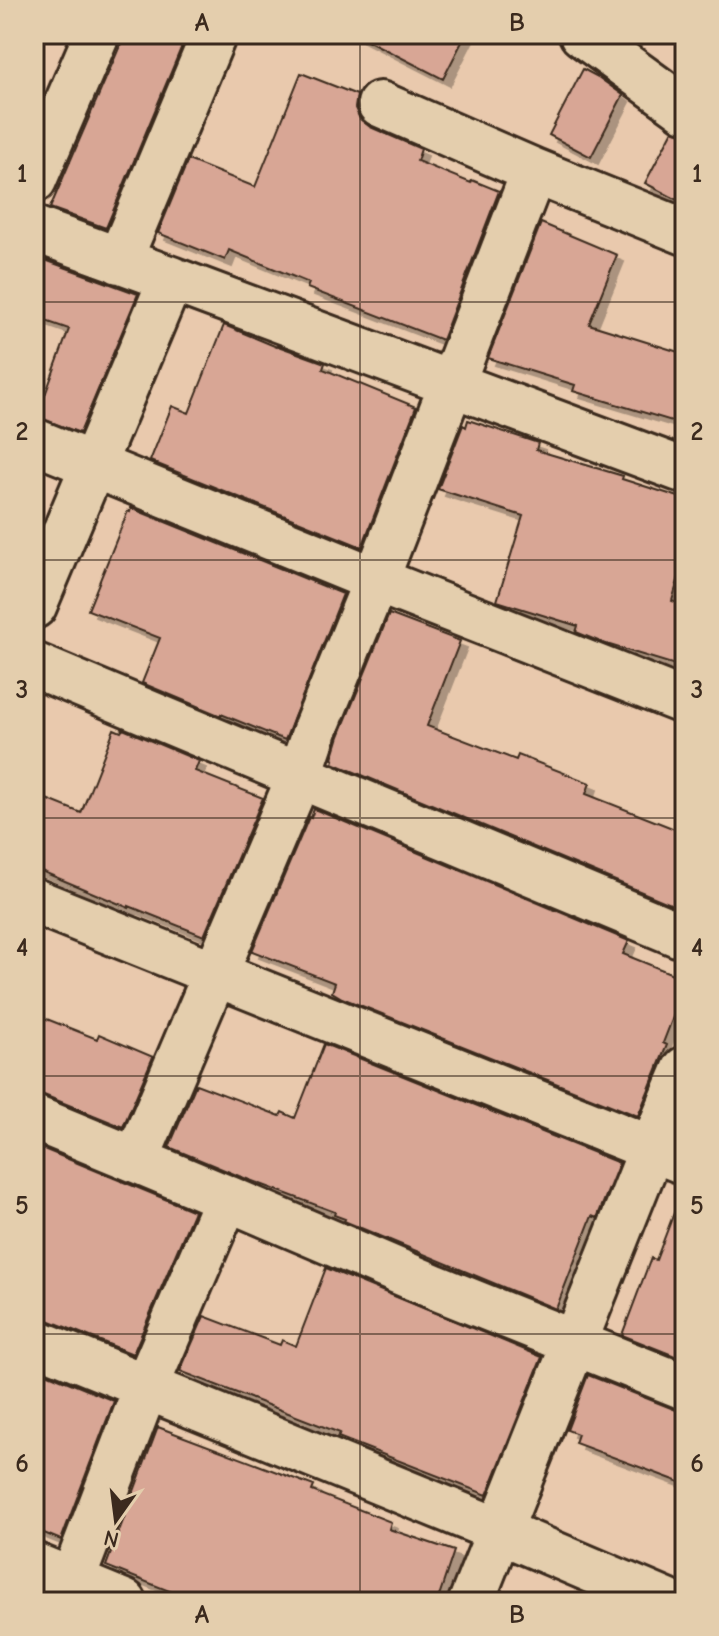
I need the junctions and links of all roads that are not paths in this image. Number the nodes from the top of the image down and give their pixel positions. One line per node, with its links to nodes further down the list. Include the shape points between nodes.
1 (214, 34): 10 (street)
2 (582, 34): 5 (street)
3 (96, 36): 7 (street)
4 (380, 104): 6 (street)
5 (685, 109)
6 (534, 171): 9 (street); 12 (street)
7 (34, 180)
8 (34, 229): 10 (street)
9 (685, 232)
10 (119, 261): 11 (street)
11 (171, 279): 12 (street); 14 (street)
12 (453, 384): 15 (street); 16 (street)
13 (34, 441): 14 (street)
14 (93, 465): 16 (street); 17 (street)
15 (685, 471)
16 (376, 580): 19 (street); 20 (street)
17 (34, 606)
18 (34, 665): 20 (street)
19 (685, 702)
20 (299, 777): 22 (street); 23 (street)
21 (34, 901): 23 (street)
22 (685, 937)
23 (214, 974): 26 (street); 27 (street)
24 (685, 1069): 26 (street)
25 (34, 1118): 27 (street)
26 (668, 1155): 30 (street)
27 (136, 1160): 28 (street)
28 (227, 1198): 30 (street); 31 (street)
29 (34, 1341): 31 (street)
30 (574, 1344): 32 (street); 33 (street)
31 (146, 1387): 33 (street); 34 (street)
32 (685, 1387)
33 (500, 1531): 36 (street); 37 (street)
34 (57, 1582): 35 (street)
35 (124, 1602)
36 (471, 1602)
37 (667, 1602)

